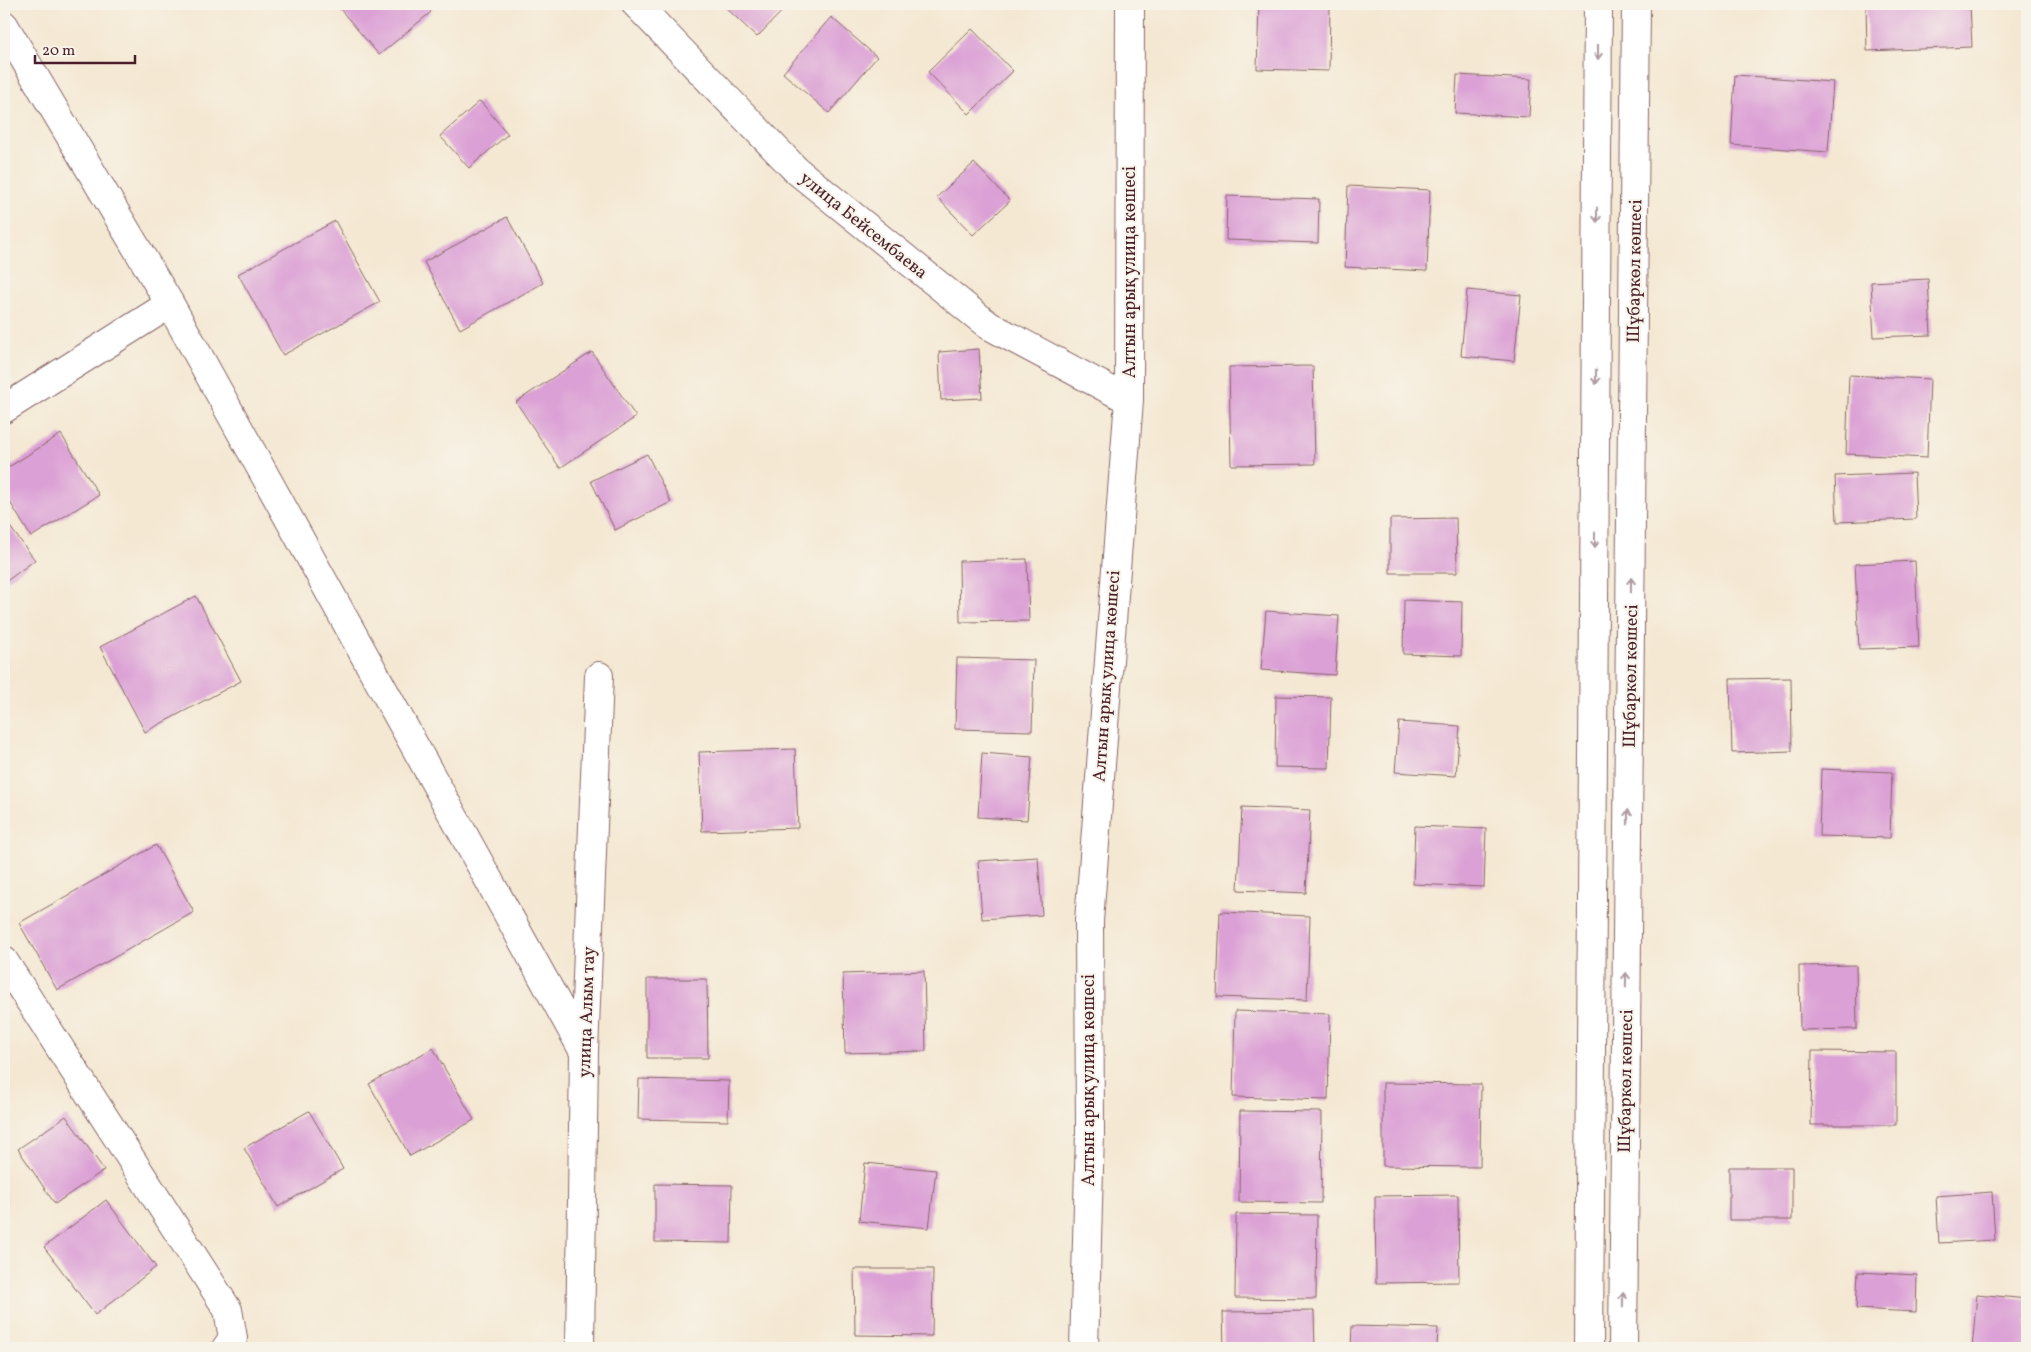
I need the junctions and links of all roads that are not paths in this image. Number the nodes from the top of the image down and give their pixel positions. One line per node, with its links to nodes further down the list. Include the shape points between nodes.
1 (636, 4): 7 (street, улица Бейсембаева, via 796,170 988,325)
2 (1130, 4): 7 (street, Алтын арық улица көшесі)
3 (1598, 4): 15 (street, Шұбаркөл көшесі, one-way to 15)
4 (1636, 4): 16 (street, Шұбаркөл көшесі, one-way to 4)
5 (4, 25): 6 (street)
6 (170, 304): 8 (street); 11 (street)
7 (1128, 400): 14 (street, Алтын арық улица көшесі, via 1089,921 1090,1133)
8 (4, 409)
9 (599, 676): 11 (street, улица Алым тау)
10 (4, 961): 12 (street, via 228,1310 233,1338)
11 (584, 1052): 13 (street, улица Алым тау)
12 (226, 1348)
13 (580, 1348)
14 (1084, 1348)
15 (1589, 1348)
16 (1623, 1348)

